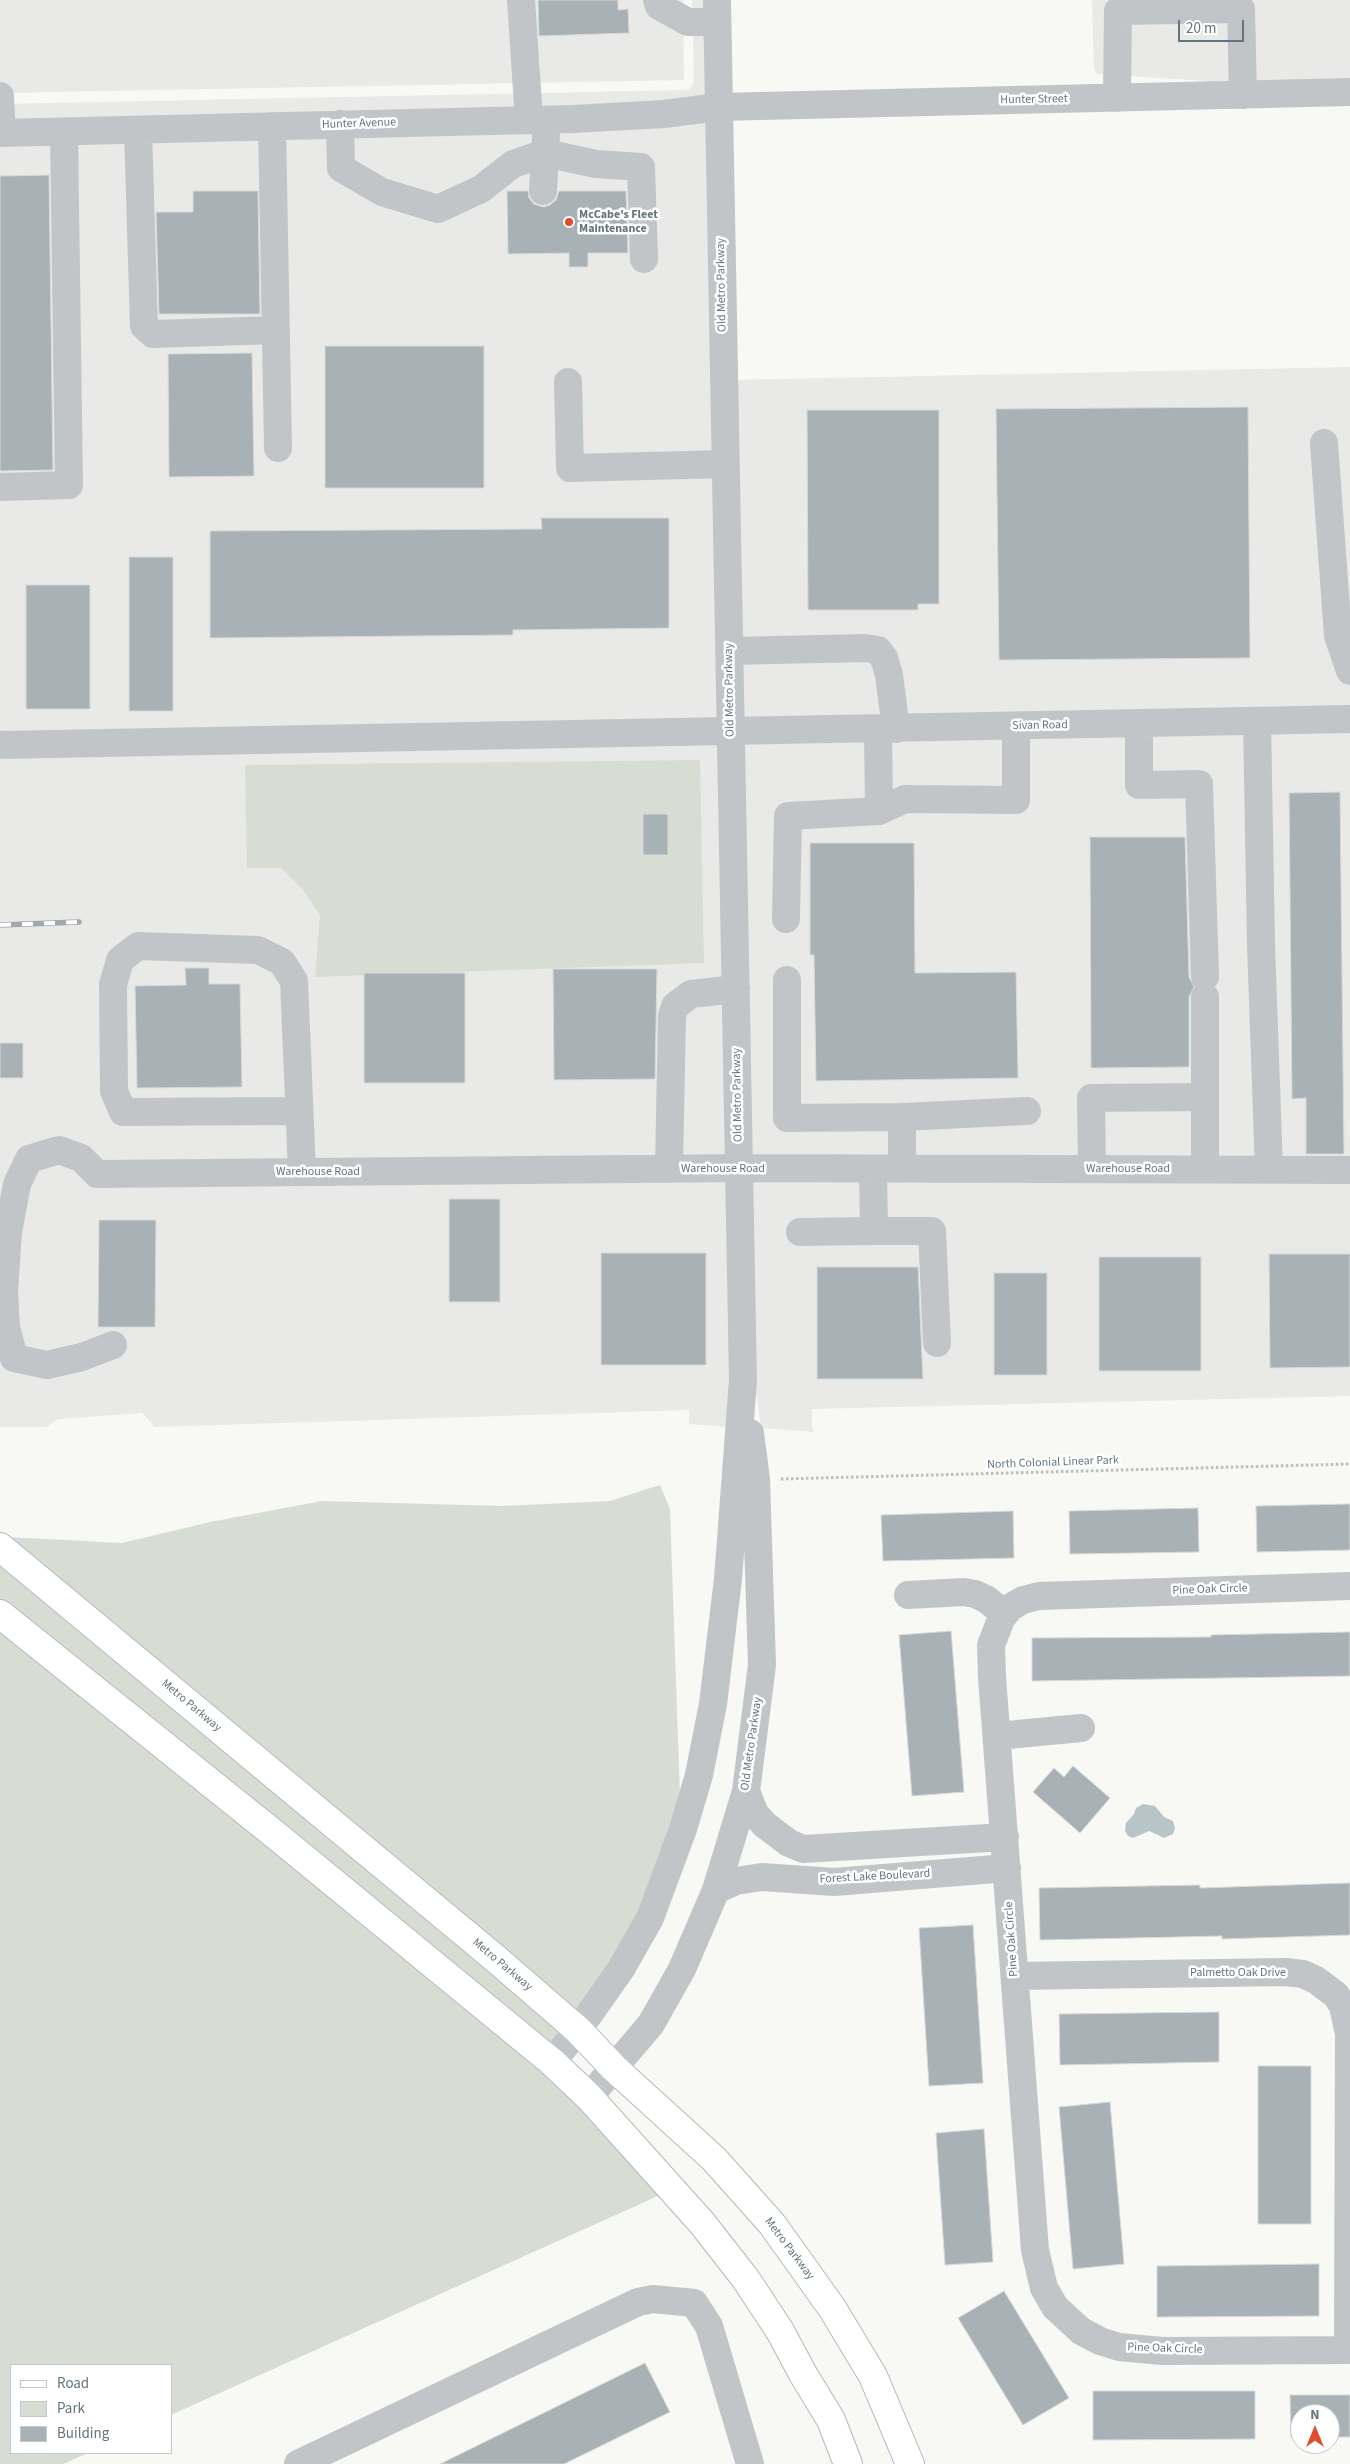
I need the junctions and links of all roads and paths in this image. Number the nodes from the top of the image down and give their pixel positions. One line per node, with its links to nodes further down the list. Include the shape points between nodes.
1 (521, 0): 11 (street)
2 (657, 0): 5 (street, via 659,6 688,22)
3 (1240, 4): 4 (street); 7 (street)
4 (1118, 6): 9 (street)
5 (717, 11): 10 (street, Old Metro Parkway)
6 (1350, 92): 7 (street, Hunter Street)
7 (1243, 95): 9 (street, Hunter Street)
8 (0, 96): 16 (street)
9 (1116, 98): 10 (street, Hunter Street)
10 (718, 108): 11 (street, Hunter Avenue); 24 (street, Old Metro Parkway)
11 (538, 120): 12 (street, Hunter Avenue); 17 (street)
12 (340, 124): 13 (street, Hunter Avenue); 17 (street, via 341,168 382,192 438,209 481,189 514,164)
13 (272, 126): 14 (street, Hunter Avenue); 20 (street)
14 (138, 130): 15 (street, Hunter Avenue); 20 (street, via 144,326 153,334)
15 (64, 132): 16 (street, Hunter Avenue); 25 (street, via 69,485)
16 (1, 133)
17 (545, 153): 18 (street); 19 (street, via 596,164 641,167)
18 (543, 191)
19 (644, 259)
20 (276, 330): 23 (street)
21 (568, 382): 24 (street, via 570,468)
22 (1324, 444): 27 (street, via 1338,636)
23 (278, 448)
24 (725, 464): 26 (street, Old Metro Parkway)
25 (0, 487)
26 (729, 651): 32 (street, via 878,650 889,675); 33 (street, Old Metro Parkway)
27 (1350, 671)
28 (1350, 719): 29 (street, Sivan Road)
29 (1257, 721): 30 (street, Sivan Road); 49 (street)
30 (1139, 724): 31 (street, Sivan Road); 39 (street, via 1139,785 1199,784)
31 (1016, 726): 32 (street, Sivan Road); 35 (street, via 1016,800 905,799)
32 (887, 729): 33 (street, Sivan Road); 35 (street)
33 (730, 733): 34 (street, Sivan Road); 38 (street, Old Metro Parkway)
34 (0, 745)
35 (879, 811): 36 (street, via 788,816)
36 (786, 919)
37 (786, 980): 42 (street, via 787,1118)
38 (736, 990): 43 (street, Old Metro Parkway); 44 (street, via 691,994 674,1006)
39 (1206, 1097): 47 (street, via 1091,1098); 48 (street)
40 (1027, 1111): 42 (street)
41 (299, 1112): 41 (street, via 294,981 282,962 258,950 138,946 120,960 113,985 114,1091 123,1112); 51 (street)
42 (902, 1117): 46 (street)
43 (740, 1168): 44 (street, Warehouse Road); 45 (street, Warehouse Road); 56 (street, Old Metro Parkway)
44 (669, 1169): 51 (street, Warehouse Road)
45 (873, 1169): 46 (street, Warehouse Road); 52 (street)
46 (902, 1169): 47 (street, Warehouse Road)
47 (1092, 1169): 48 (street, Warehouse Road)
48 (1206, 1169): 49 (street, Warehouse Road)
49 (1269, 1169): 50 (street, Warehouse Road)
50 (1350, 1170)
51 (302, 1172): 55 (street, Warehouse Road, via 97,1174 81,1158 59,1150 29,1159 18,1184 8,1232 4,1291 6,1327 14,1358 47,1365 82,1357)
52 (874, 1230): 53 (street); 54 (street, via 932,1230)
53 (800, 1232)
54 (937, 1343)
55 (113, 1344)
56 (743, 1380): 58 (street, Old Metro Parkway); 60 (street, Old Metro Parkway)
57 (1350, 1464): 58 (path, North Colonial Linear Park)
58 (756, 1479): 65 (street, Old Metro Parkway)
59 (0, 1547): 77 (main road, Metro Parkway)
60 (728, 1579): 65 (street, via 734,1576 740,1579 751,1598); 77 (street, Old Metro Parkway, via 713,1704 699,1775 683,1829 650,1918 621,1969)
61 (1350, 1586): 64 (street, Pine Oak Circle, via 1040,1596 1023,1600)
62 (908, 1595): 64 (street, via 975,1594)
63 (0, 1614): 78 (main road)
64 (1005, 1614): 67 (street, Pine Oak Circle, via 991,1645)
65 (762, 1653): 68 (street, Old Metro Parkway, via 760,1692)
66 (1081, 1728): 67 (street)
67 (997, 1736): 69 (street, Pine Oak Circle)
68 (746, 1791): 71 (street, via 755,1814 765,1825); 75 (street, Old Metro Parkway)
69 (1005, 1837): 70 (street); 72 (street, Pine Oak Circle)
70 (932, 1841): 71 (street); 73 (street)
71 (803, 1849): 74 (street)
72 (1007, 1868): 73 (street, Forest Lake Boulevard); 76 (street, Pine Oak Circle)
73 (934, 1873): 74 (street, Forest Lake Boulevard, via 834,1882)
74 (804, 1880): 75 (street, Forest Lake Boulevard, via 762,1876 736,1881)
75 (716, 1890): 79 (street, Old Metro Parkway, via 682,1969 653,2021)
76 (1015, 1976): 81 (street, Pine Oak Circle, via 1034,2250 1044,2288 1055,2307 1081,2330 1100,2341 1138,2350); 81 (street, Palmetto Oak Drive, via 1286,1972 1303,1974 1336,1995 1344,2006 1349,2034)
77 (578, 2030): 78 (street, Old Metro Parkway); 79 (main road, Metro Parkway)
78 (552, 2062): 80 (main road)
79 (614, 2068): 80 (street, Old Metro Parkway); 85 (main road, Metro Parkway, via 714,2159 772,2224 832,2308 872,2376)
80 (589, 2097): 84 (main road, via 702,2223 745,2278 831,2420)
81 (1349, 2350)
82 (298, 2464): 83 (street, via 638,2302 653,2299 694,2303 709,2326)
83 (750, 2464)
84 (848, 2464)
85 (910, 2464)

